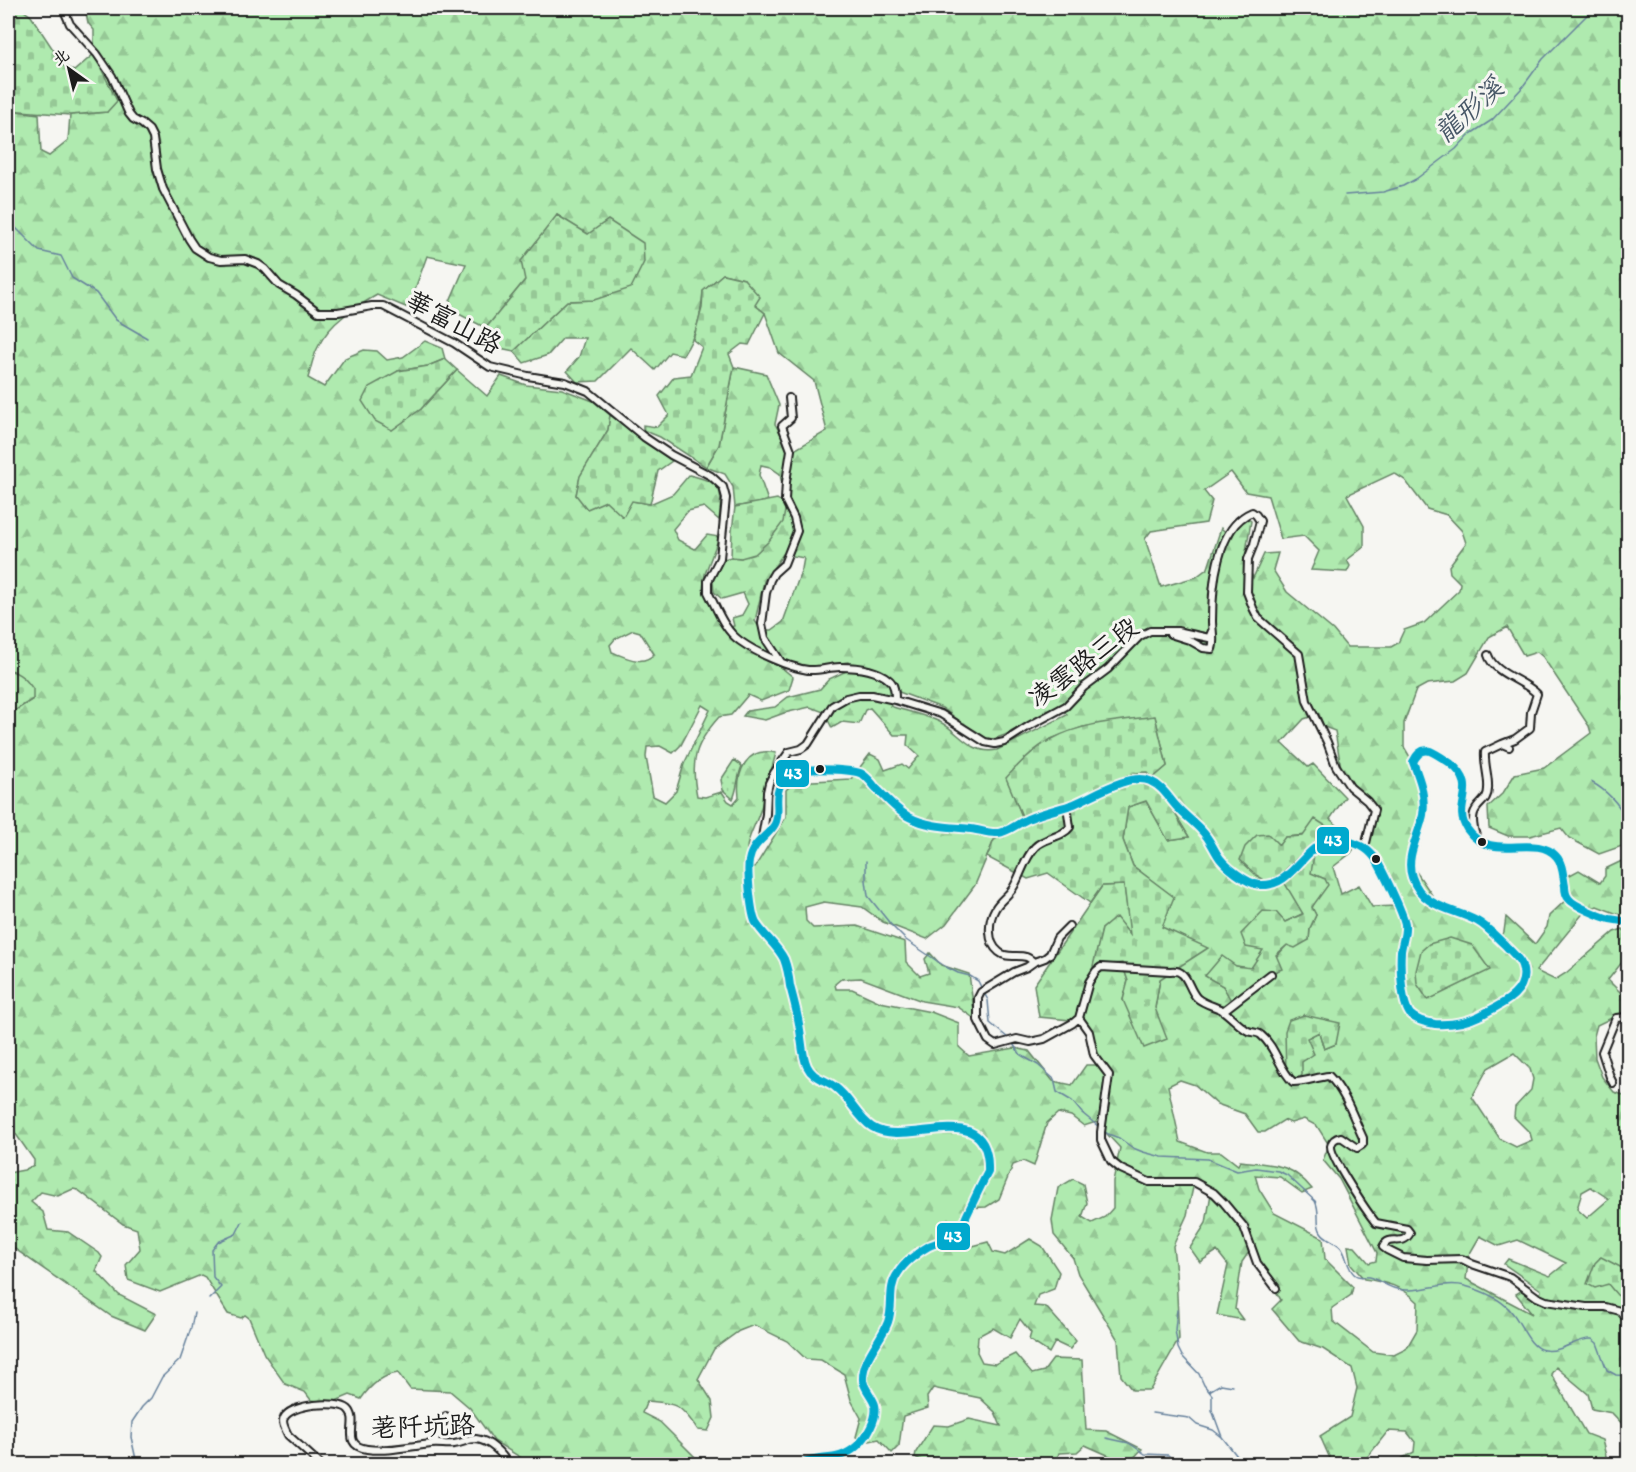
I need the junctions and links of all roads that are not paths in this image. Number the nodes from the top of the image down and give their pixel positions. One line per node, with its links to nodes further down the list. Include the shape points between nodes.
1 (63, 8): 6 (street, 華富山路, via 70,24 112,76 129,114 149,130 164,189 195,248 209,257 245,259 258,264 279,285 318,312 383,306 454,343 490,367 576,385 671,455 711,476 723,487 726,498 720,558 708,581 708,592 729,631 739,641)
2 (789, 398): 6 (street, via 791,418 782,426 791,450 786,500 797,531 784,564 770,580 762,624 765,638)
3 (1163, 632): 4 (street, 凌雲路三段, via 1209,638); 4 (street, 凌雲路三段, via 1212,649); 7 (street, 凌雲路三段, via 1150,631 1140,636 1066,706 1004,742 985,742 941,714)
4 (1212, 632): 13 (street, via 1216,566 1233,525 1252,512 1260,521 1248,560 1247,592 1258,618 1299,654 1306,701 1336,766 1350,787 1374,810)
5 (1488, 655): 8 (street, via 1505,674 1537,694 1530,728)
6 (782, 662): 7 (street, 華富山路, via 806,670 867,670 889,680 895,689)
7 (895, 700): 11 (street, 凌雲路三段, via 859,695 832,706 808,744 789,752 774,773 767,792)
8 (1502, 744): 9 (street); 12 (street, via 1485,752 1489,788 1472,815)
9 (1509, 747)
10 (1067, 806): 11 (street, via 993,834 906,816 861,773 799,770 779,788 775,825); 13 (street, via 1122,783 1148,779 1203,832 1224,863 1252,884 1263,886 1282,879 1327,840); 16 (street, via 1067,832 1035,847 1013,889 995,909 991,922 990,934 999,952)
11 (761, 838): 28 (street, via 749,861 752,912 785,962 803,1053 814,1077 835,1087 874,1128 892,1133 945,1128 967,1131 979,1138 988,1160 988,1172 959,1232 928,1246 897,1273 888,1322 872,1349 863,1380 875,1414 868,1431 844,1455)
12 (1477, 839): 13 (street, via 1461,819 1465,780 1443,758 1421,752 1413,762 1421,785 1423,818 1410,863 1411,876 1428,900 1484,925 1523,969 1513,997 1470,1021 1456,1024 1430,1024 1410,1013 1401,961 1405,924 1375,858); 14 (street, via 1488,846 1548,850 1561,865 1568,899 1608,919)
13 (1365, 847)
14 (1629, 922)
15 (1069, 926): 16 (street, via 1057,938 1050,954)
16 (1034, 962): 19 (street, via 978,998 978,1020 988,1040 995,1045 1017,1039 1044,1040)
17 (1271, 974): 18 (street)
18 (1223, 1011): 19 (street, via 1195,996 1185,976 1176,970 1101,967 1089,982); 23 (street, via 1266,1039 1293,1082 1329,1076 1341,1090 1363,1144 1357,1148 1341,1137 1335,1138 1331,1149 1337,1163 1376,1223 1407,1228 1410,1233 1402,1241 1385,1242 1386,1250 1403,1258 1462,1259 1510,1277 1546,1301 1605,1307 1620,1311)
19 (1079, 1017): 22 (street, via 1089,1032 1094,1054 1109,1076 1101,1140 1112,1161 1121,1170 1149,1182 1194,1182 1215,1193 1244,1227 1257,1263)
20 (1629, 1017): 21 (street, via 1616,1018 1602,1052)
21 (1613, 1083)
22 (1276, 1288)
23 (1629, 1320)
24 (446, 1416): 25 (street)
25 (434, 1443): 26 (street, 荖阡坑路, via 384,1450 362,1448 351,1438 351,1412 344,1406 296,1408 284,1417 288,1435); 27 (street, 荖阡坑路, via 478,1439 498,1451)
26 (320, 1464)
27 (507, 1464)
28 (802, 1464)

